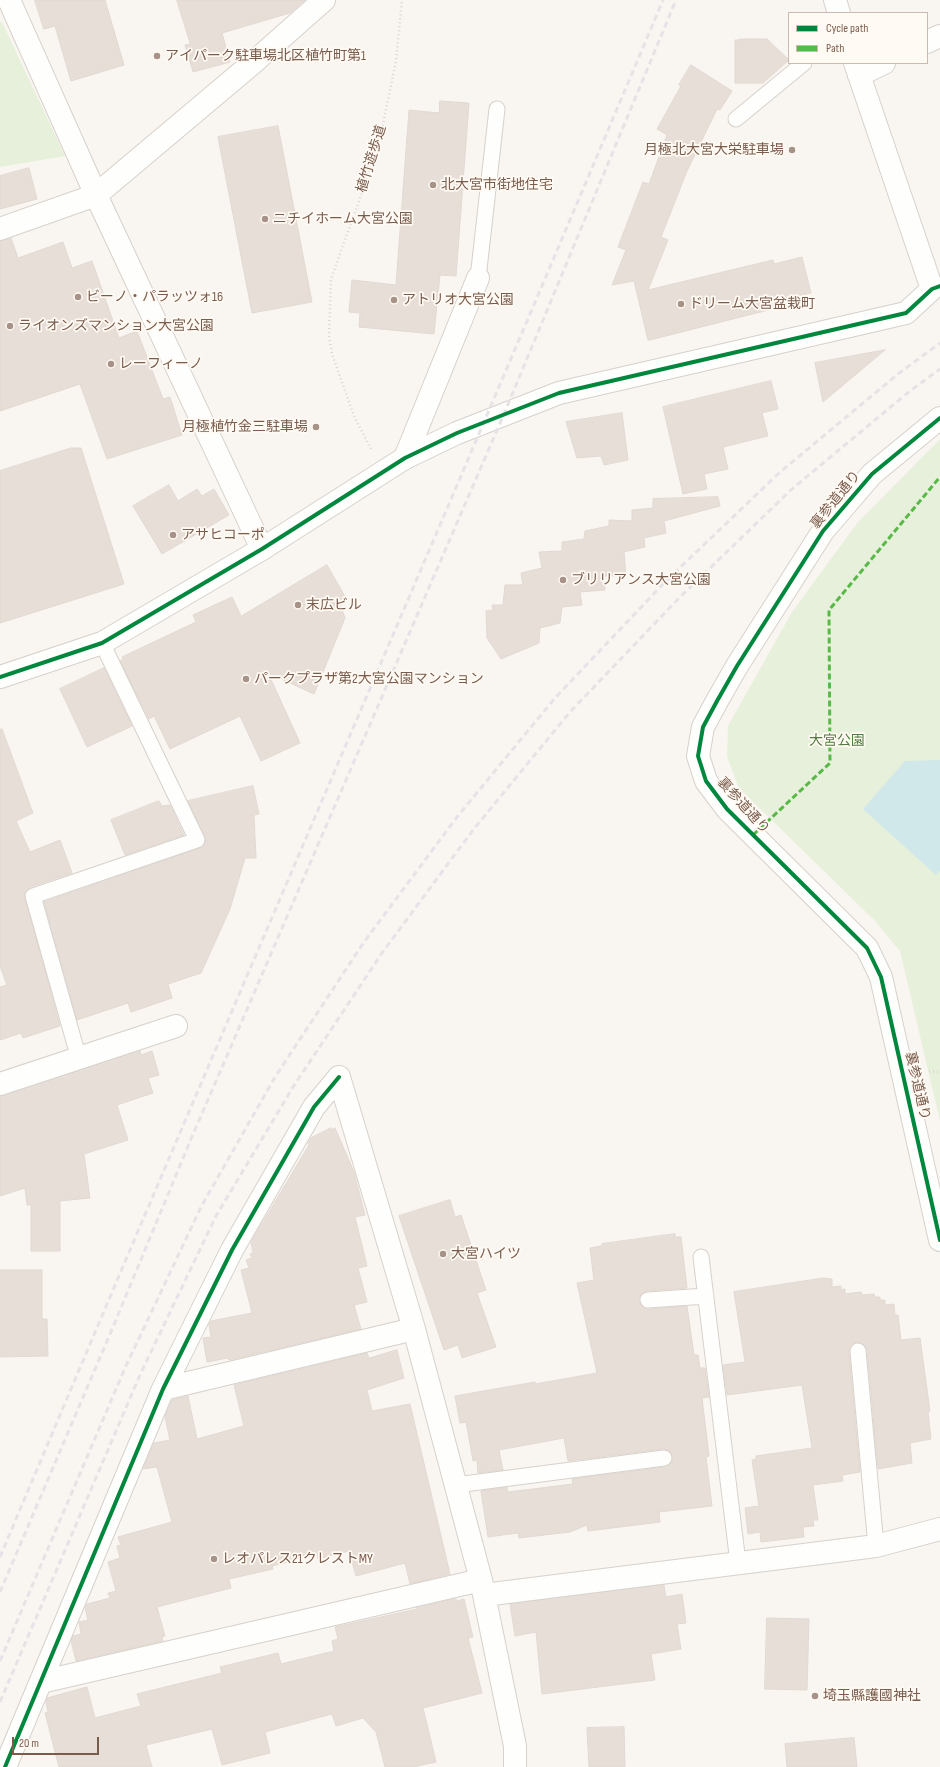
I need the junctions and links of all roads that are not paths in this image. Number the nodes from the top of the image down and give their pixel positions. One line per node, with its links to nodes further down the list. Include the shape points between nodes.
1 (9, 0): 12 (street)
2 (324, 0): 12 (street)
3 (835, 0): 4 (street)
4 (839, 12)
5 (940, 36): 6 (street)
6 (928, 42)
7 (803, 64): 11 (lane)
8 (880, 64): 9 (street)
9 (857, 69): 15 (street)
10 (497, 110): 14 (lane)
11 (736, 119)
12 (96, 195): 13 (street); 18 (street)
13 (0, 229)
14 (478, 278): 17 (street)
15 (936, 288): 17 (street, via 906,313 559,393 457,433)
16 (940, 418): 24 (street, 裏参道通り, via 872,474 823,531 721,694 703,727 698,756 706,781 727,809 867,948 881,977)
17 (405, 458): 18 (street)
18 (262, 549): 19 (street)
19 (102, 643): 20 (street); 22 (lane, via 197,840 33,896)
20 (0, 677)
21 (176, 1026): 22 (street)
22 (79, 1059): 23 (street)
23 (0, 1084)
24 (940, 1240)
25 (701, 1257): 26 (lane)
26 (706, 1296): 27 (lane); 35 (lane)
27 (648, 1300)
28 (414, 1329): 30 (street); 30 (street, via 339,1077 314,1107 254,1210); 32 (street)
29 (858, 1352): 34 (lane)
30 (163, 1389): 37 (street)
31 (664, 1458): 32 (lane)
32 (456, 1485): 36 (street)
33 (940, 1529): 34 (street)
34 (876, 1546): 35 (street)
35 (738, 1563): 36 (street)
36 (483, 1587): 37 (street); 41 (street, via 515,1746)
37 (41, 1682): 38 (street)
38 (14, 1746): 39 (street); 40 (street)
39 (5, 1767)
40 (20, 1767)
41 (515, 1767)

